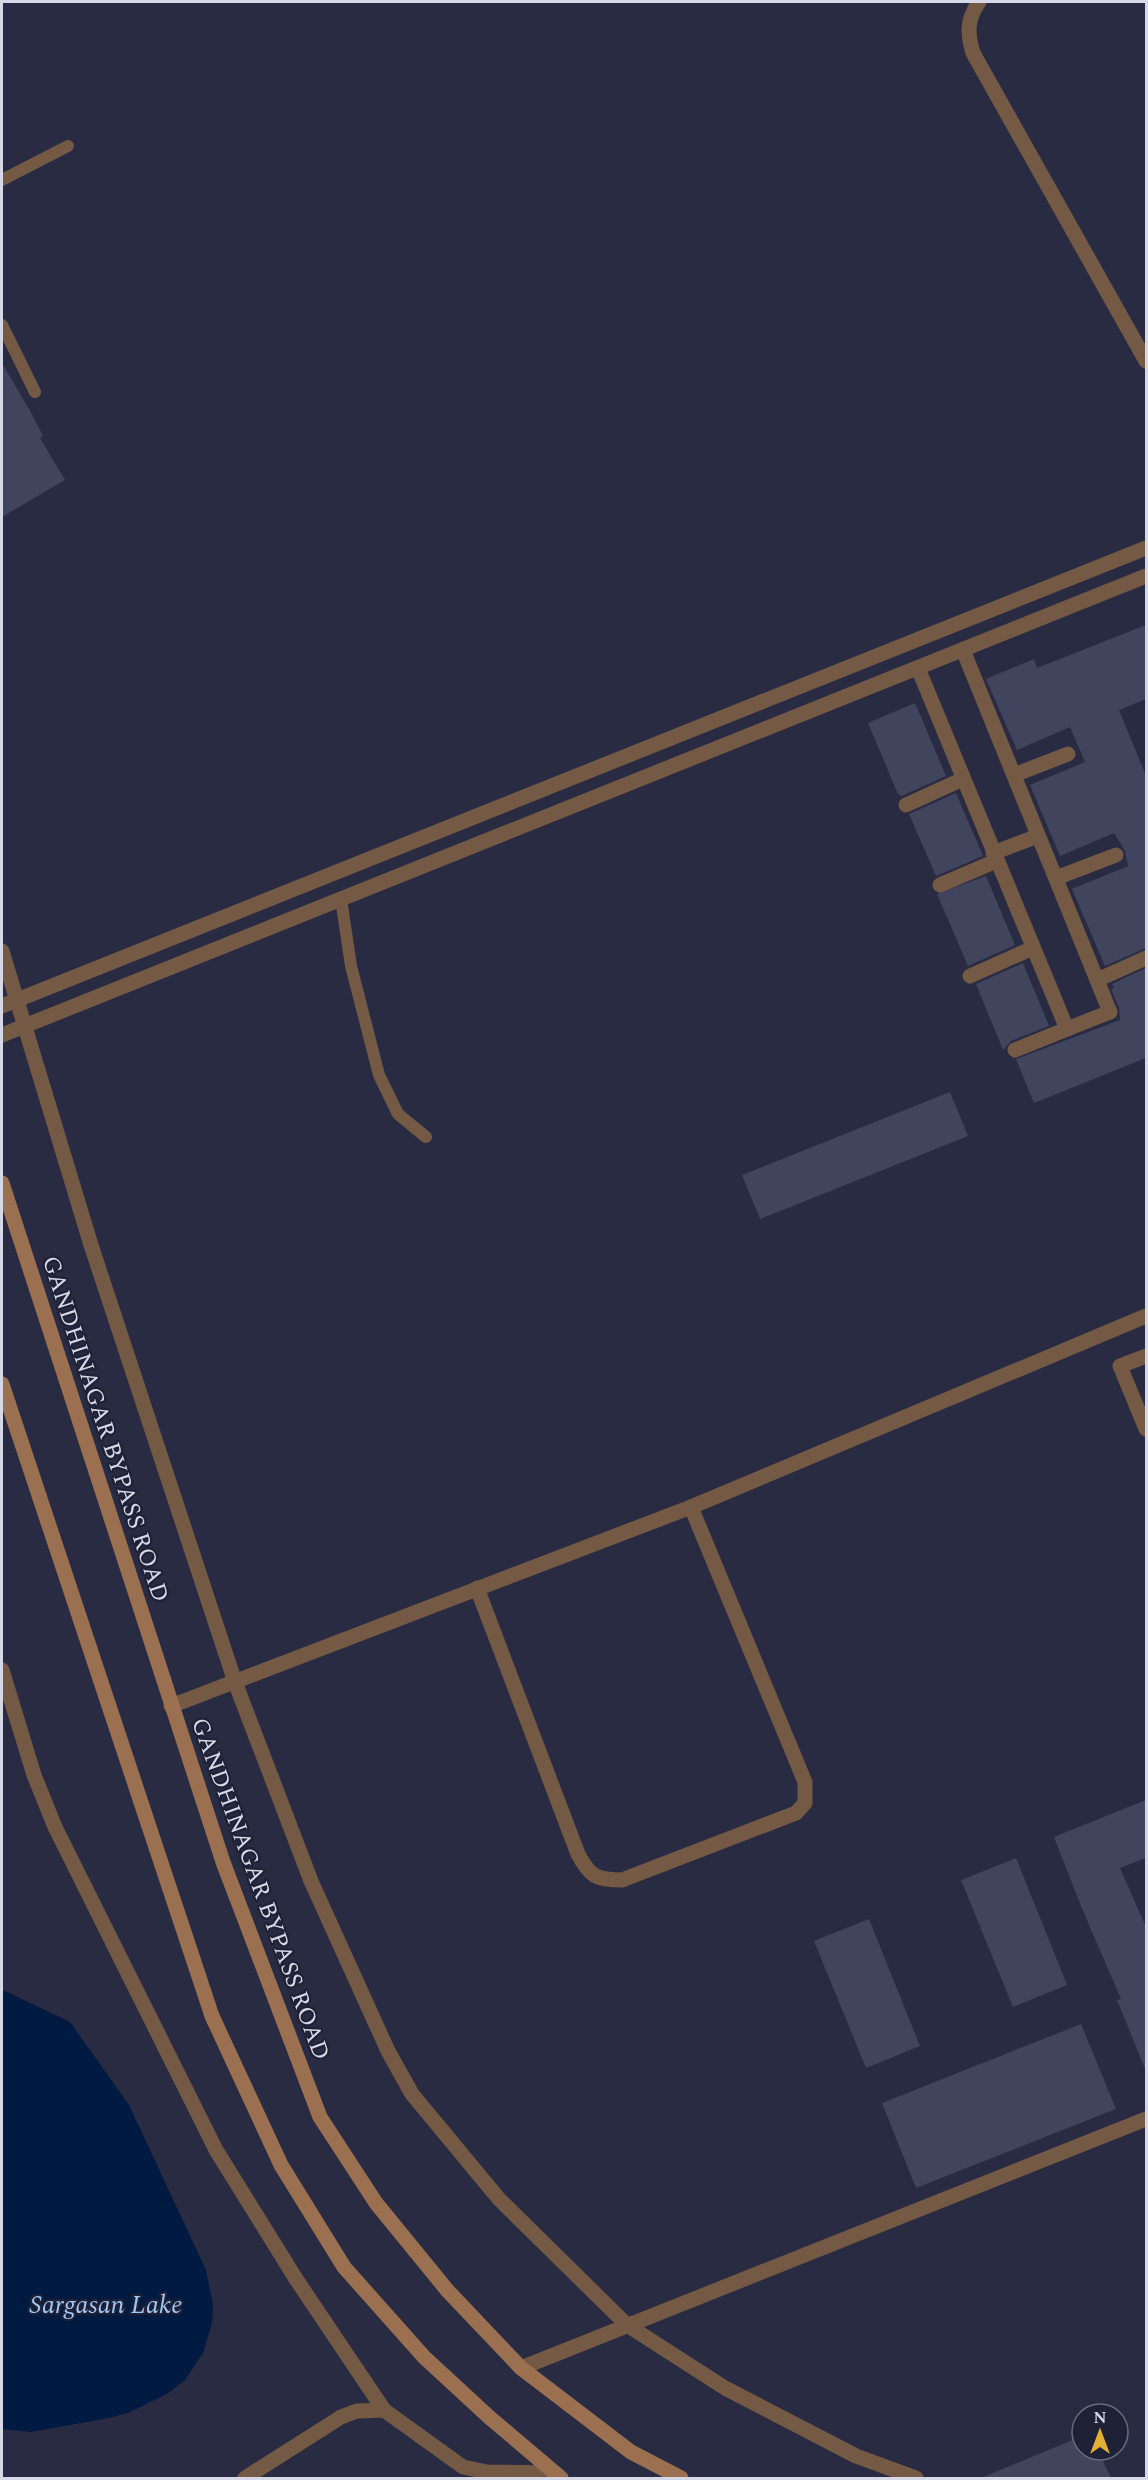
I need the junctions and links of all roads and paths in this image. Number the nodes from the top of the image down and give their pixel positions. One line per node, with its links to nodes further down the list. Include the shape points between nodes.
1 (979, 2): 5 (street, via 971,14 968,34 973,52)
2 (68, 146): 3 (lane)
3 (2, 180)
4 (2, 325): 6 (lane)
5 (1146, 361)
6 (35, 392)
7 (1146, 548): 26 (street)
8 (1146, 576): 9 (street)
9 (963, 650): 10 (street); 12 (street)
10 (918, 668): 13 (street); 20 (street)
11 (1068, 754): 12 (street)
12 (1014, 775): 15 (street)
13 (963, 779): 14 (street); 17 (street)
14 (906, 805)
15 (1038, 836): 17 (street); 18 (street)
16 (1116, 855): 18 (street)
17 (994, 857): 19 (street); 21 (street)
18 (1056, 878): 25 (street)
19 (940, 885)
20 (341, 899): 27 (street); 31 (lane, via 351,966 379,1075 398,1114)
21 (1033, 948): 24 (street); 28 (street)
22 (2, 951): 26 (street)
23 (1146, 958): 25 (street)
24 (970, 976)
25 (1097, 980): 28 (street, via 1110,1012)
26 (9, 1004): 27 (street)
27 (22, 1026): 29 (street); 40 (street)
28 (1067, 1029): 30 (street)
29 (2, 1035)
30 (1015, 1050)
31 (426, 1137)
32 (2, 1183): 41 (main road, GANDHINAGAR BYPASS ROAD)
33 (1146, 1317): 37 (street)
34 (1146, 1356): 36 (street, via 1120,1366)
35 (2, 1384): 47 (main road, via 212,2016 281,2165 344,2267 424,2356)
36 (1146, 1429)
37 (691, 1507): 38 (street); 38 (street, via 804,1782 806,1803 796,1813 622,1880 601,1880 586,1869 578,1854)
38 (477, 1588): 40 (street)
39 (2, 1670): 45 (street, via 34,1775 55,1827 216,2150)
40 (235, 1682): 41 (street); 43 (street, via 311,1881 388,2051 412,2094 499,2199)
41 (171, 1706): 44 (main road, GANDHINAGAR BYPASS ROAD, via 223,1862 320,2117 376,2203 447,2290)
42 (1146, 2119): 43 (street)
43 (627, 2325): 44 (street); 51 (street, via 725,2388 856,2456)
44 (521, 2368): 50 (main road, GANDHINAGAR BYPASS ROAD, via 631,2452)
45 (384, 2410): 46 (street); 48 (street, via 357,2411 341,2417)
46 (463, 2467): 47 (street); 49 (street)
47 (557, 2476)
48 (245, 2478)
49 (477, 2478)
50 (681, 2478)
51 (916, 2478)

